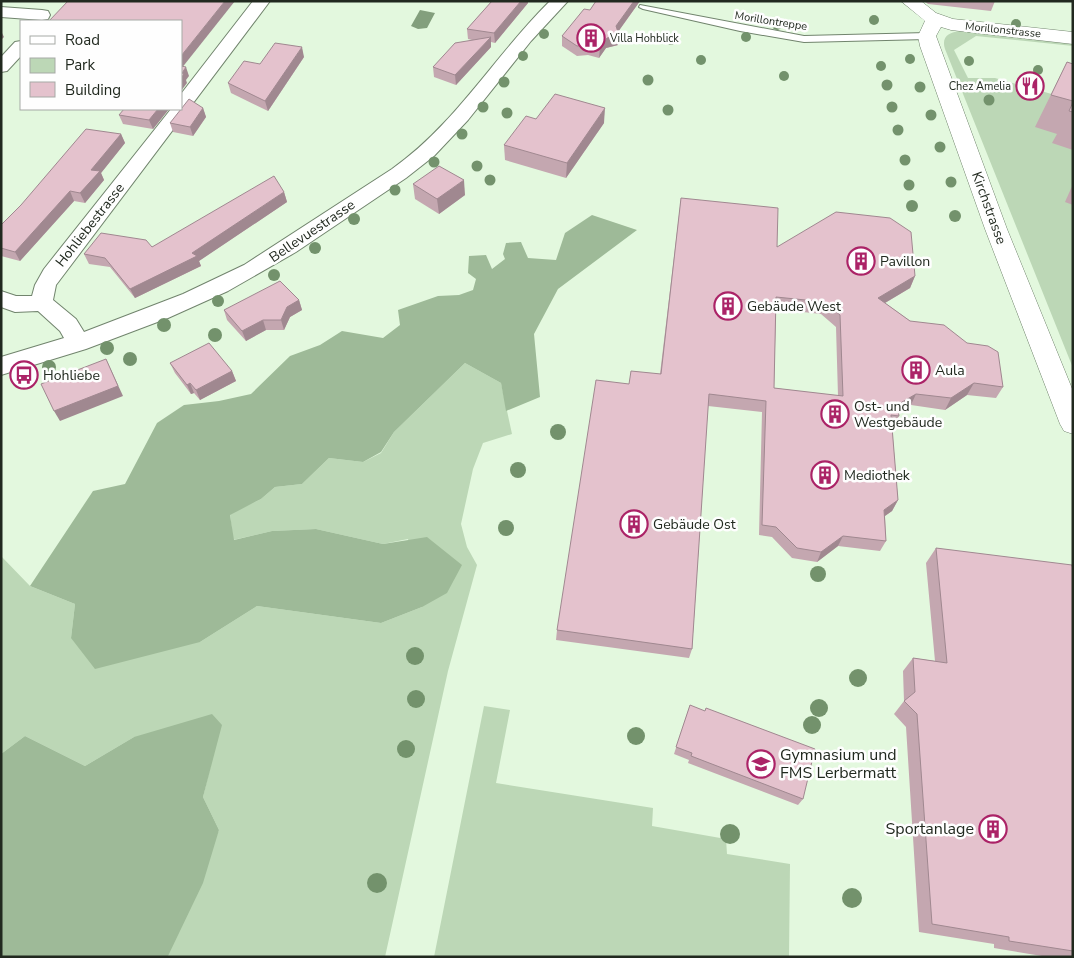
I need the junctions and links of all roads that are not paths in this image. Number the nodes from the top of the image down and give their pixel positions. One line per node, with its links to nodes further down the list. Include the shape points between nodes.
1 (262, 1): 11 (street, Hohliebestrasse)
2 (560, 1): 15 (street, Bellevuestrasse, via 426,153 252,270 162,313)
3 (910, 1): 7 (street, via 921,11)
4 (643, 8): 7 (lane, Morillontreppe, via 804,39)
5 (1, 12): 6 (street)
6 (44, 14)
7 (931, 28): 8 (street, Morillonstrasse, via 956,25); 17 (street, Kirchstrasse, via 996,229)
8 (1073, 38)
9 (20, 47): 10 (street)
10 (1, 67)
11 (182, 107)
12 (179, 110): 14 (street, Hohliebestrasse, via 52,274 41,294)
13 (1, 299): 14 (street, via 15,304)
14 (43, 303): 15 (street, via 68,326)
15 (78, 343): 16 (street, Bellevuestrasse)
16 (1, 366)
17 (1073, 424)

